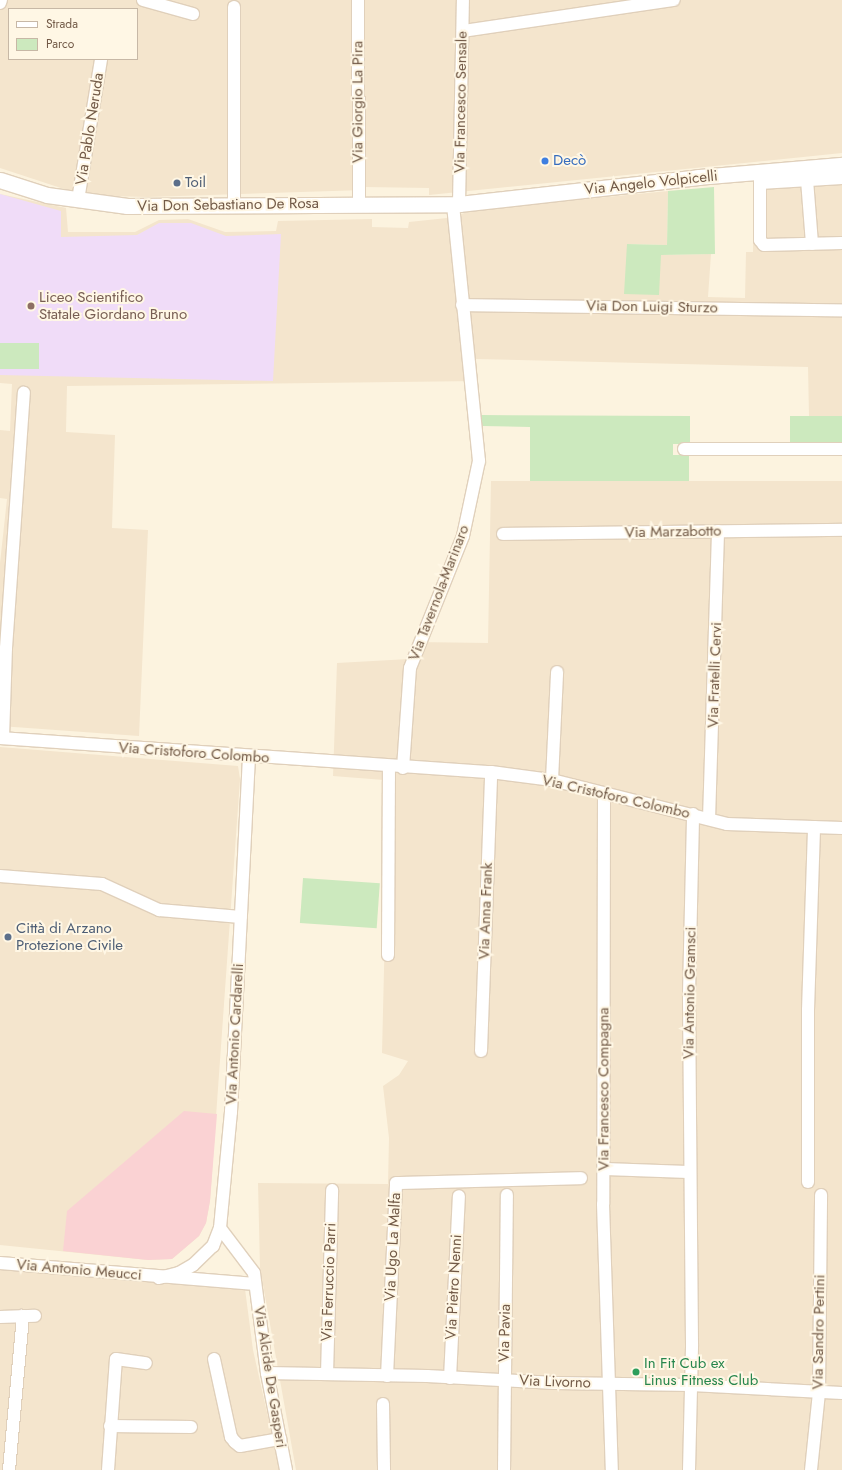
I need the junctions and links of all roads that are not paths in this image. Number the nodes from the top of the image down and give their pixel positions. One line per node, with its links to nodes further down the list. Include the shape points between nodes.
1 (0, 0): 6 (street)
2 (143, 0): 8 (street)
3 (358, 0): 17 (street, Via Giorgio La Pira)
4 (463, 0): 9 (street, Via Francesco Sensale)
5 (674, 0): 9 (street)
6 (0, 3)
7 (234, 7): 19 (street)
8 (193, 14)
9 (463, 31): 18 (street, Via Francesco Sensale)
10 (101, 60): 16 (street, Via Pablo Neruda)
11 (842, 165): 12 (street, Via Angelo Volpicelli)
12 (760, 177): 15 (street); 18 (street, Via Angelo Volpicelli); 21 (street, via 760,240 764,244)
13 (842, 178): 15 (street)
14 (0, 180): 16 (street, Via Don Sebastiano De Rosa, via 47,195)
15 (807, 180): 21 (street)
16 (78, 200): 19 (street, Via Don Sebastiano De Rosa, via 127,206)
17 (358, 204): 18 (street, Via Don Sebastiano De Rosa); 19 (street, Via Don Sebastiano De Rosa)
18 (456, 204): 22 (street, Via Tavernola-Marinaro)
19 (234, 205)
20 (842, 243): 21 (street)
21 (812, 244)
22 (462, 305): 23 (street, Via Don Luigi Sturzo); 34 (street, Via Tavernola-Marinaro, via 479,461 464,536 410,668)
23 (842, 310)
24 (24, 393): 31 (street)
25 (684, 449): 26 (street)
26 (842, 449)
27 (842, 530): 28 (street, Via Marzabotto)
28 (718, 531): 29 (street, Via Marzabotto); 39 (street, Via Fratelli Cervi)
29 (503, 534)
30 (557, 672): 36 (street)
31 (2, 738): 32 (street, Via Cristoforo Colombo)
32 (249, 757): 33 (street, Via Cristoforo Colombo); 43 (street, Via Antonio Cardarelli)
33 (389, 767): 34 (street, Via Cristoforo Colombo); 44 (street)
34 (403, 768): 35 (street, Via Cristoforo Colombo)
35 (491, 772): 36 (street, Via Cristoforo Colombo); 45 (street, Via Anna Frank)
36 (552, 780): 37 (street, Via Cristoforo Colombo)
37 (604, 794): 38 (street, Via Cristoforo Colombo); 46 (street, Via Francesco Compagna)
38 (693, 814): 39 (street, Via Cristoforo Colombo); 47 (street, Via Antonio Gramsci)
39 (709, 819): 40 (street, Via Cristoforo Colombo, via 727,824)
40 (814, 827): 41 (street, Via Cristoforo Colombo); 49 (street, via 808,1010)
41 (842, 828)
42 (0, 876): 43 (street, via 102,884 159,910)
43 (241, 917): 54 (street, Via Antonio Cardarelli, via 230,1119)
44 (388, 956)
45 (481, 1051)
46 (604, 1169): 47 (street); 66 (street, Via Francesco Compagna)
47 (689, 1172): 67 (street, Via Antonio Gramsci)
48 (581, 1178): 63 (street, Via Ugo La Malfa, via 396,1183)
49 (808, 1182)
50 (332, 1190): 62 (street, Via Ferruccio Parri)
51 (507, 1195): 65 (street, Via Pavia)
52 (821, 1195): 68 (street, Via Sandro Pertini)
53 (459, 1196): 64 (street, Via Pietro Nenni)
54 (220, 1228): 56 (street, Via Antonio Cardarelli, via 213,1246 193,1265); 57 (street, Via Alcide De Gasperi)
55 (0, 1263): 56 (street, Via Antonio Meucci)
56 (159, 1278): 57 (street)
57 (254, 1278): 61 (street, Via Alcide De Gasperi)
58 (0, 1317): 74 (street, via 29,1316)
59 (214, 1359): 73 (street, via 231,1437 235,1442 240,1446)
60 (146, 1363): 71 (street, via 116,1358)
61 (267, 1373): 62 (street, Via Livorno); 73 (street, Via Alcide De Gasperi)
62 (327, 1374): 63 (street, Via Livorno)
63 (387, 1376): 64 (street, Via Livorno)
64 (450, 1378): 65 (street, Via Livorno)
65 (504, 1380): 66 (street, Via Livorno); 78 (street, Via Pavia)
66 (611, 1383): 67 (street, Via Livorno); 79 (street, Via Francesco Compagna)
67 (691, 1385): 68 (street, Via Livorno); 80 (street, Via Antonio Gramsci)
68 (819, 1392): 69 (street, Via Livorno); 81 (street, Via Sandro Pertini)
69 (842, 1393)
70 (383, 1404): 77 (street)
71 (110, 1426): 72 (street); 75 (street)
72 (191, 1427)
73 (280, 1439): 76 (street, Via Alcide De Gasperi)
74 (9, 1470)
75 (108, 1470)
76 (286, 1470)
77 (384, 1470)
78 (504, 1470)
79 (612, 1470)
80 (689, 1470)
81 (811, 1470)

